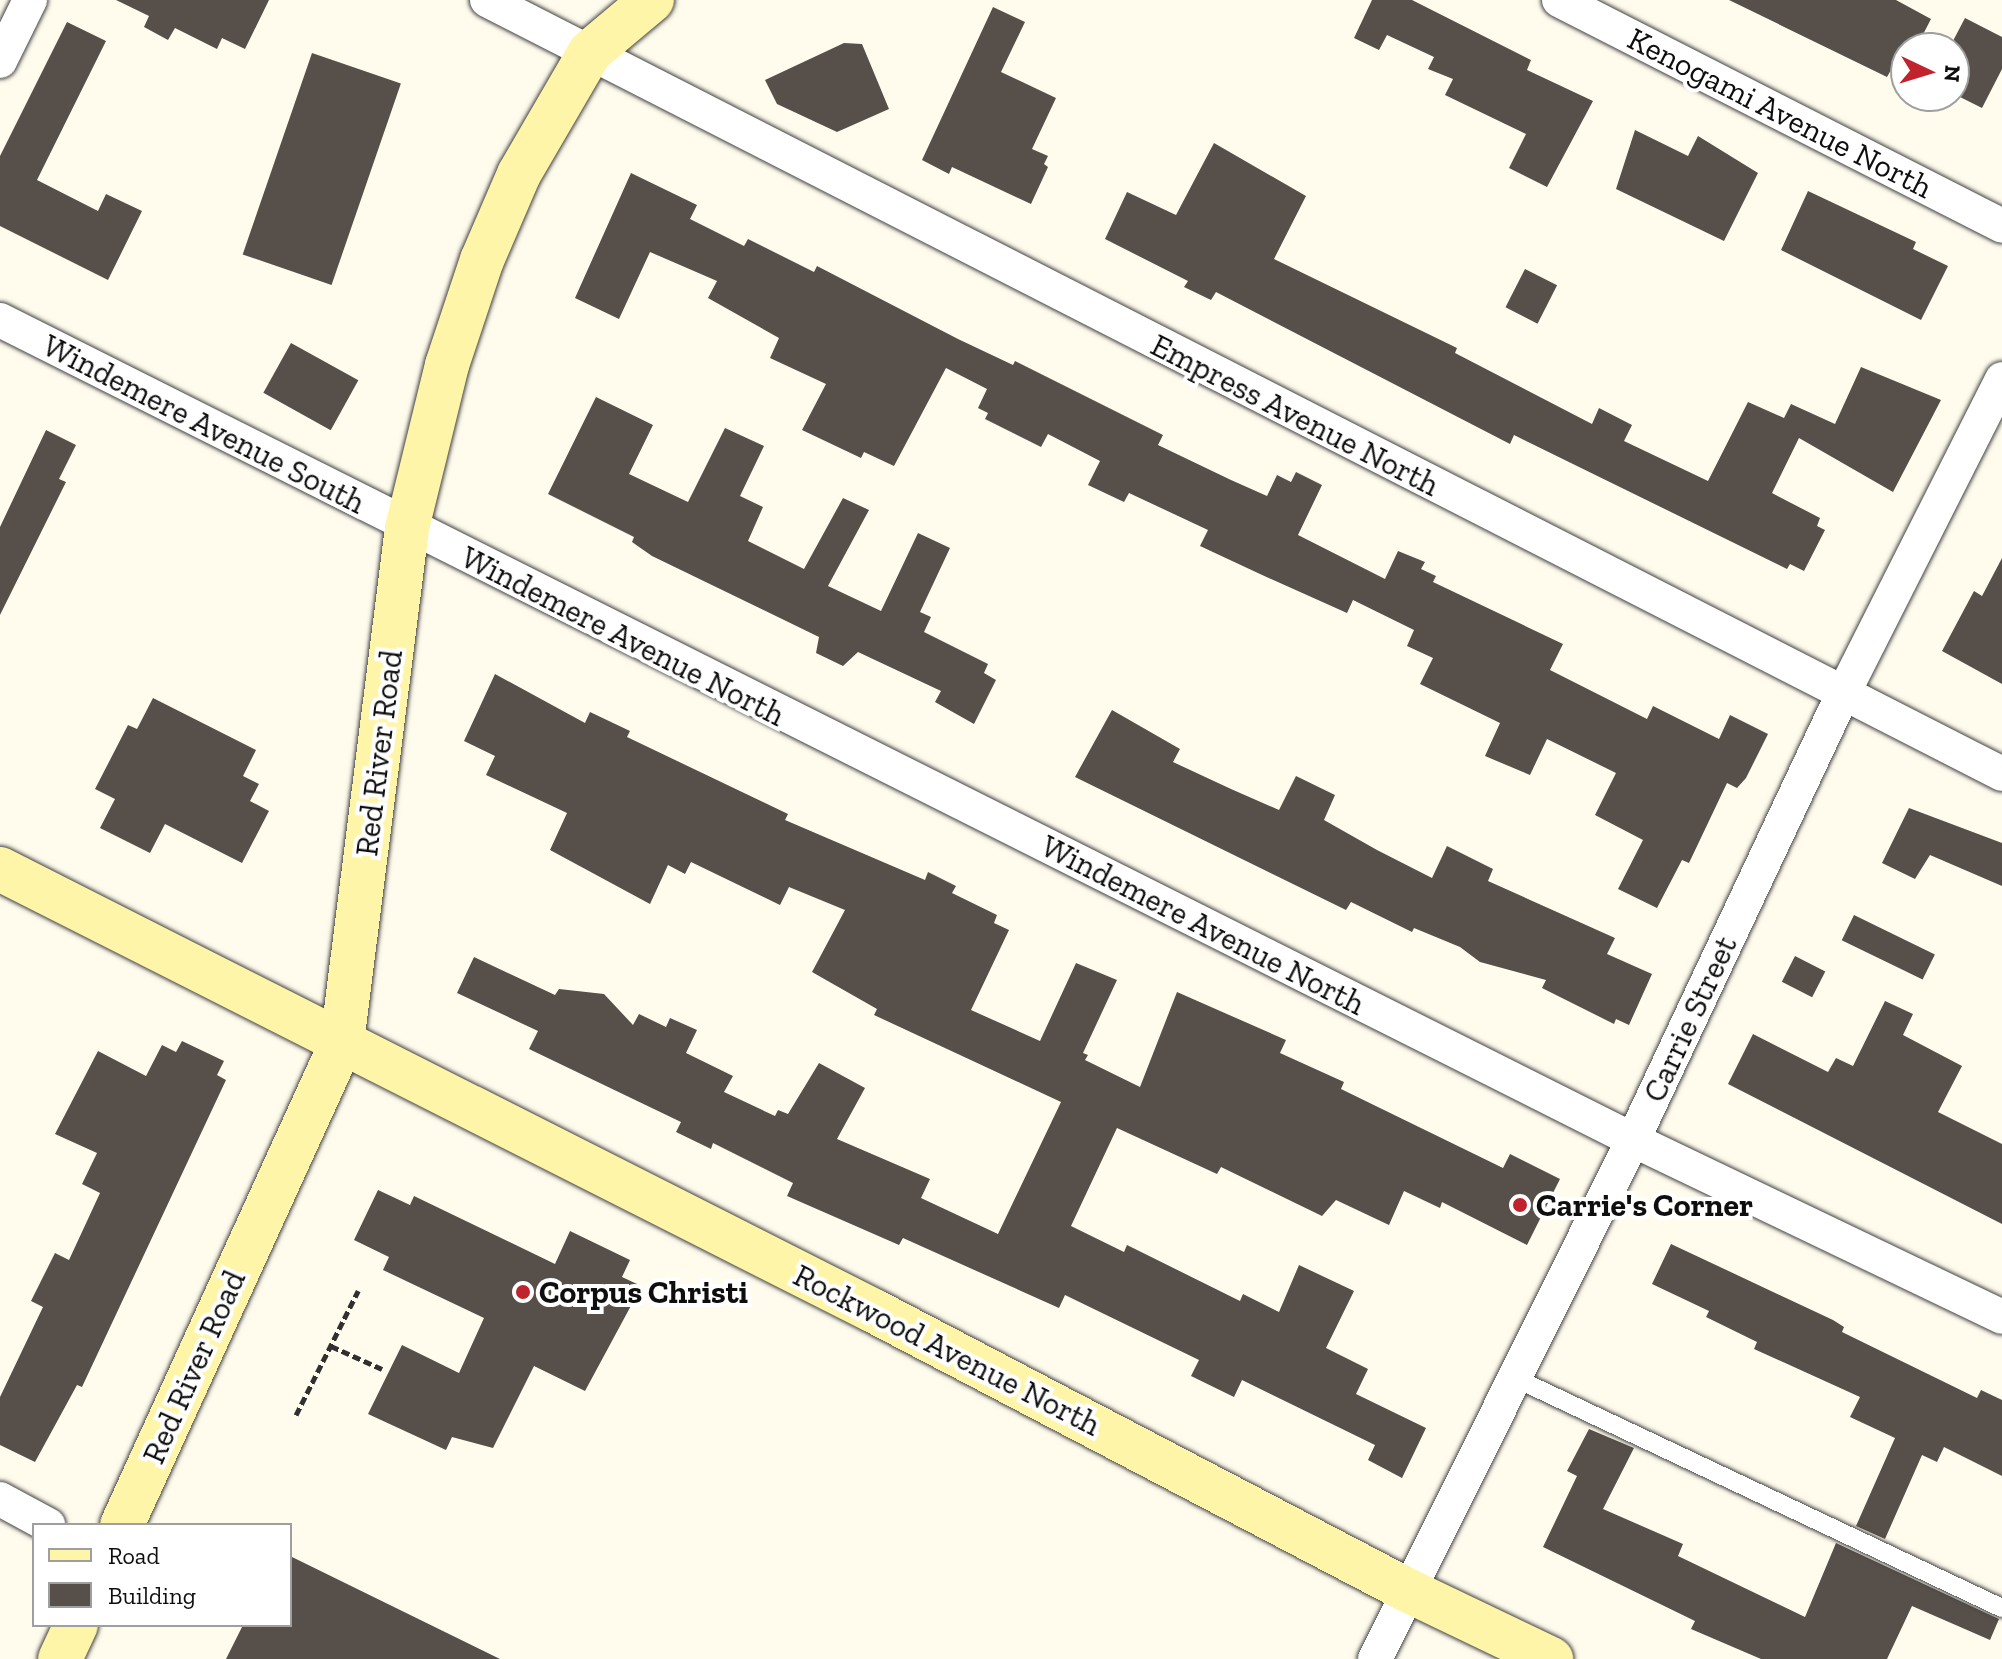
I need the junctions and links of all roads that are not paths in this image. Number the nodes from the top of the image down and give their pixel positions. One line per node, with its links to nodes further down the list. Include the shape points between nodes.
1 (30, 0): 6 (street)
2 (487, 0): 5 (street, Empress Avenue North)
3 (652, 0): 5 (street, Red River Road)
4 (1559, 0): 7 (street, Kenogami Avenue North)
5 (590, 52): 10 (street, Red River Road, via 519,174 482,260 447,365); 11 (street, Empress Avenue North)
6 (0, 61)
7 (2002, 226)
8 (0, 320): 10 (street, Windemere Avenue South)
9 (2002, 379): 11 (street, Carrie Street)
10 (407, 528): 14 (street, Red River Road); 15 (street, Windemere Avenue North)
11 (1842, 696): 12 (street, Empress Avenue North); 15 (street, Carrie Street)
12 (2002, 774)
13 (0, 869): 14 (street, Rockwood Avenue North)
14 (342, 1042): 20 (street, Red River Road); 21 (street, Rockwood Avenue North, via 874,1311)
15 (1633, 1140): 16 (street, Windemere Avenue North); 17 (street, Carrie Street)
16 (2002, 1317)
17 (1513, 1377): 21 (street, Carrie Street); 22 (lane)
18 (0, 1499): 19 (street)
19 (44, 1523)
20 (123, 1523)
21 (1407, 1590): 25 (street, Carrie Street); 26 (street, Rockwood Avenue North)
22 (2002, 1608)
23 (75, 1627): 24 (street)
24 (60, 1659)
25 (1375, 1659)
26 (1551, 1659)

